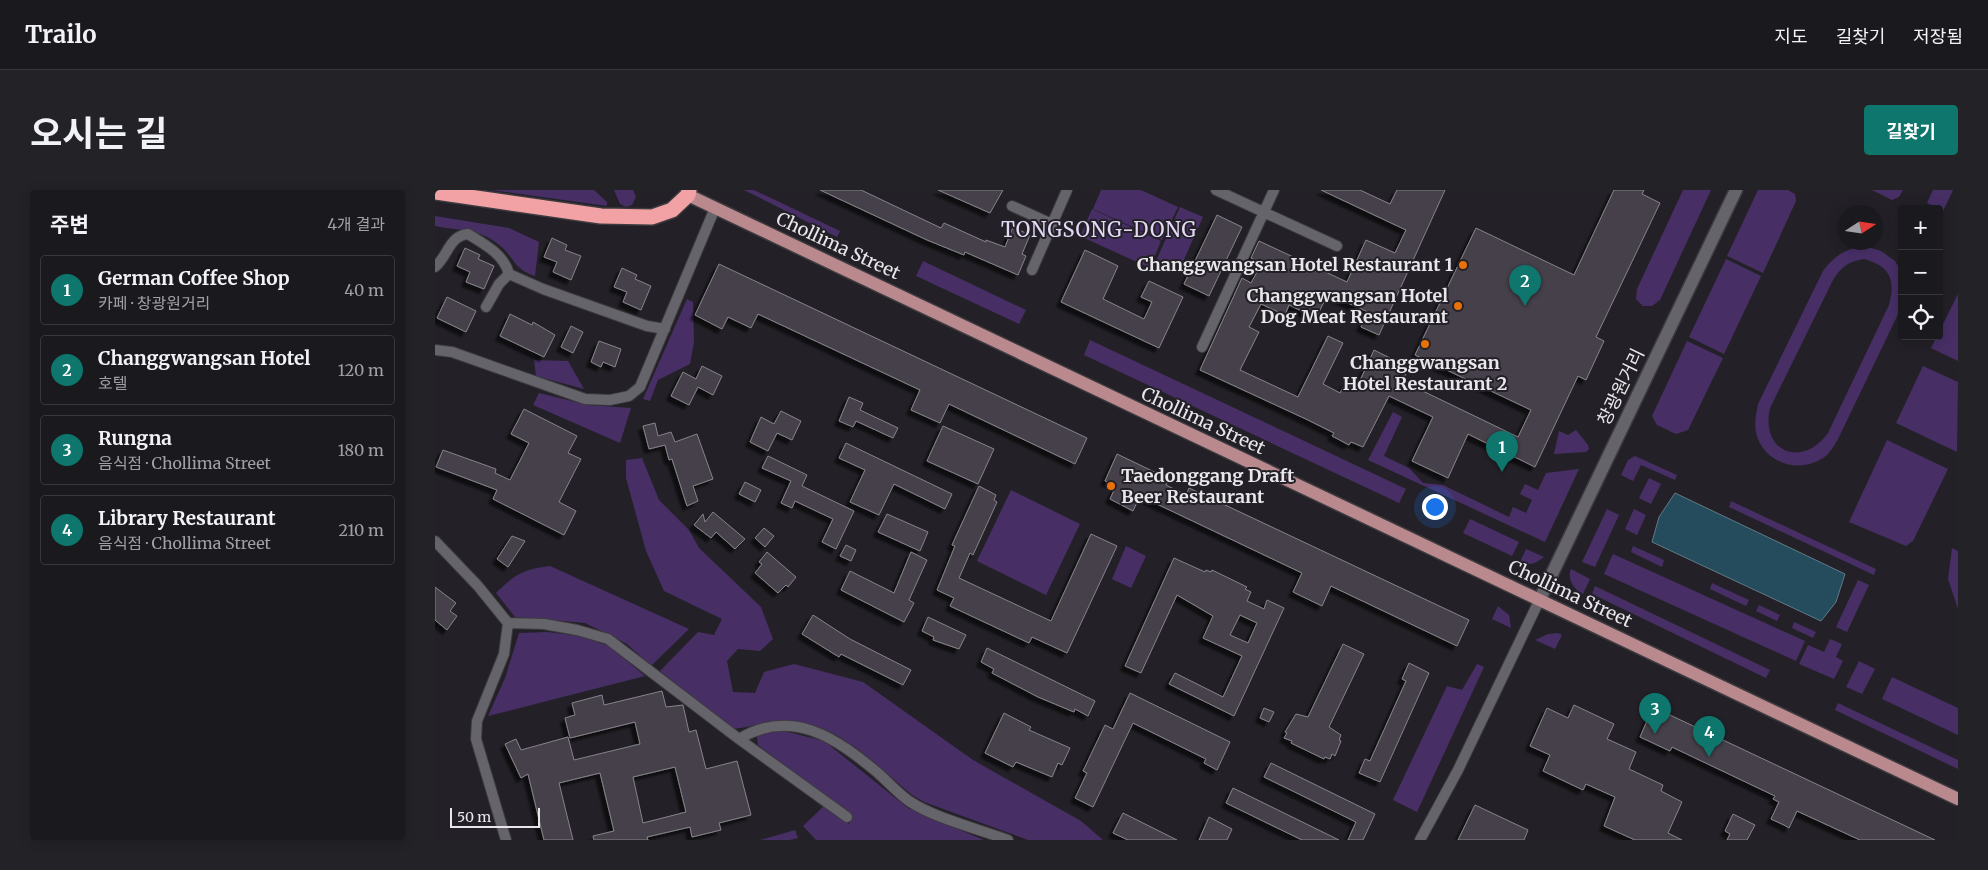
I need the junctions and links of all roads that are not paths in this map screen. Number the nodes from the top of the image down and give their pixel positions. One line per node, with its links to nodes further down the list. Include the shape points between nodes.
1 (1067, 190): 10 (street)
2 (1216, 190): 9 (street)
3 (1274, 190): 9 (street)
4 (1737, 190): 20 (main road, 창광원거리)
5 (435, 192): 6 (highway, via 601,216 652,218 672,210)
6 (685, 192): 8 (main road, Chollima Street)
7 (1012, 206): 10 (street)
8 (715, 208): 16 (street); 20 (main road, Chollima Street)
9 (1264, 212): 11 (street); 17 (street)
10 (1052, 224): 13 (street)
11 (1337, 246)
12 (435, 267): 14 (street, via 453,241 459,235 468,234 499,256)
13 (1032, 270)
14 (509, 274): 15 (street); 16 (street, via 647,326)
15 (486, 307)
16 (665, 329): 18 (street, via 640,386 629,396 610,400 585,399 451,352)
17 (1202, 347)
18 (435, 350)
19 (435, 541): 21 (street)
20 (1539, 600): 23 (main road, Chollima Street); 27 (street)
21 (508, 623): 22 (street, via 544,624 608,639); 25 (street, via 504,654 477,721 476,739)
22 (739, 739): 24 (street); 26 (street, via 755,729 783,725 814,730 842,745 909,801)
23 (1958, 799)
24 (847, 817)
25 (507, 840)
26 (1008, 840)
27 (1420, 840)

